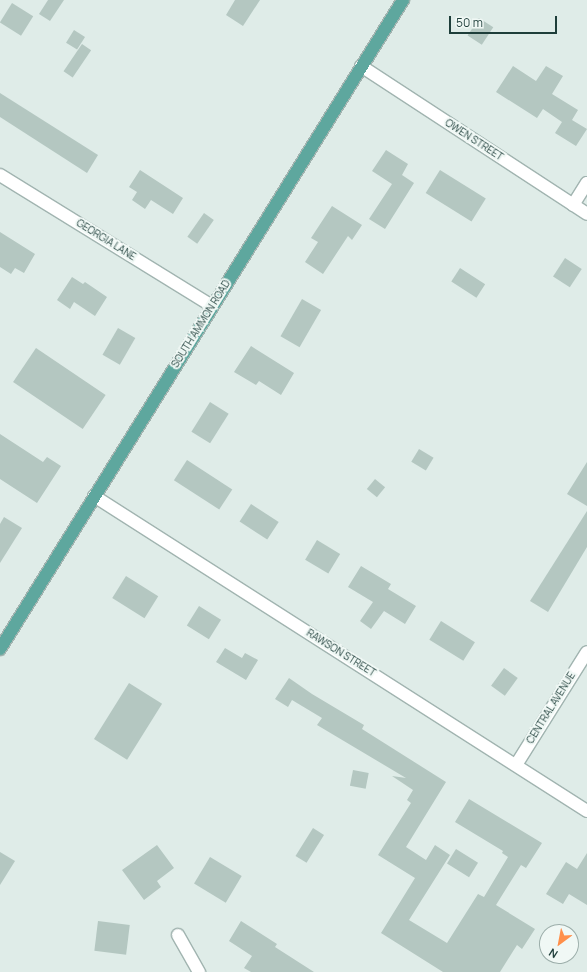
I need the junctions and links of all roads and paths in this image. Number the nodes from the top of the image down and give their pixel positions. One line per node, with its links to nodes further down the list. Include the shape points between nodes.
1 (403, 0): 2 (main road, SOUTH AMMON ROAD)
2 (361, 66): 5 (street, OWEN STREET); 7 (main road, SOUTH AMMON ROAD)
3 (0, 175): 7 (street, GEORGIA LANE)
4 (587, 183): 5 (street)
5 (573, 205): 6 (street, OWEN STREET)
6 (587, 214)
7 (212, 306): 8 (main road, SOUTH AMMON ROAD)
8 (94, 496): 9 (main road, SOUTH AMMON ROAD); 11 (street, RAWSON STREET)
9 (0, 649)
10 (587, 652): 11 (street, CENTRAL AVENUE)
11 (516, 765): 12 (street, RAWSON STREET)
12 (587, 811)
13 (178, 935): 14 (street)
14 (199, 972)

